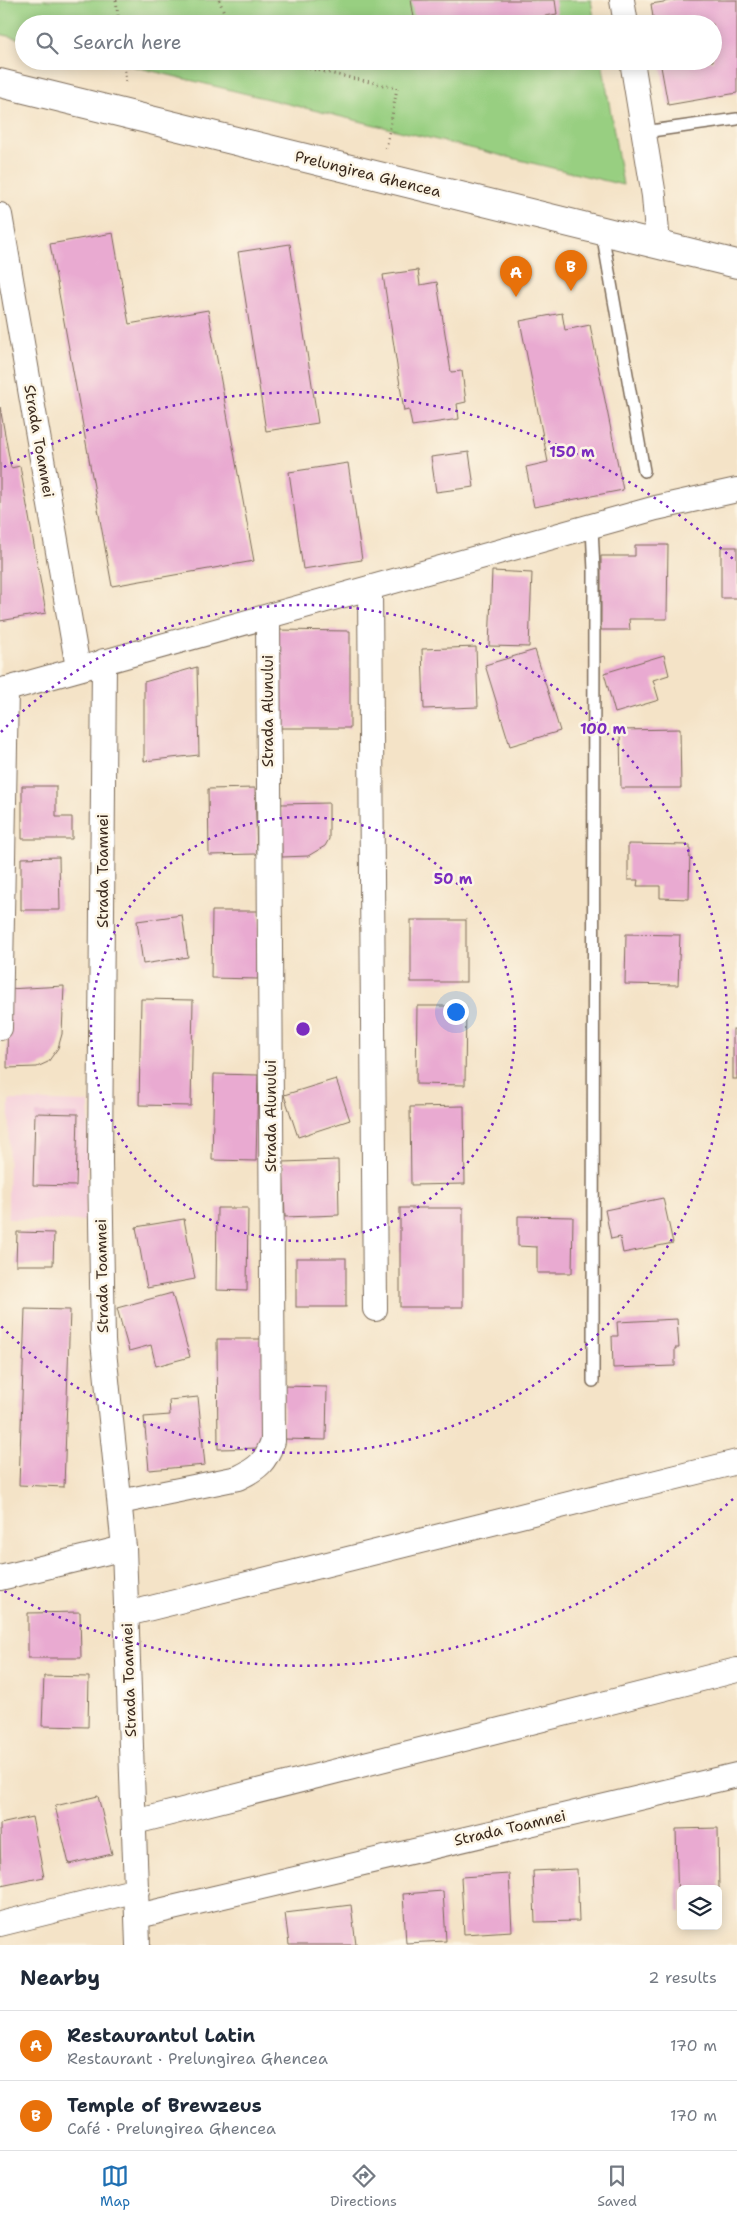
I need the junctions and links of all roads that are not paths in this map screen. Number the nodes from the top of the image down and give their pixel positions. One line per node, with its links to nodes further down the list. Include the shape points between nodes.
1 (622, 0): 2 (street)
2 (624, 15)
3 (634, 70): 6 (street)
4 (0, 84): 8 (main road, Prelungirea Ghencea)
5 (737, 120): 6 (lane)
6 (644, 132): 9 (street)
7 (0, 215): 17 (street, Strada Toamnei)
8 (602, 230): 9 (main road, Prelungirea Ghencea); 11 (lane)
9 (658, 245): 10 (main road, Prelungirea Ghencea)
10 (737, 264)
11 (644, 471)
12 (737, 490): 13 (street, via 656,508)
13 (592, 527): 14 (street); 21 (lane)
14 (370, 588): 15 (street); 20 (street)
15 (268, 617): 16 (street); 23 (street, Strada Alunului, via 273,1441 266,1458 255,1470 238,1478)
16 (104, 661): 17 (street); 23 (street, Strada Toamnei, via 100,1152 103,1340)
17 (78, 668): 18 (street)
18 (3, 690): 19 (street)
19 (0, 1028)
20 (375, 1309)
21 (594, 1381)
22 (737, 1462): 26 (street)
23 (120, 1502): 24 (street, Strada Toamnei)
24 (124, 1548): 25 (street); 26 (street, Strada Toamnei)
25 (0, 1578)
26 (127, 1614): 29 (street, Strada Toamnei)
27 (737, 1670): 29 (street)
28 (737, 1774): 31 (street, Strada Toamnei)
29 (135, 1822): 30 (street, Strada Toamnei)
30 (137, 1890): 31 (street, Strada Toamnei); 32 (street)
31 (138, 1916): 33 (street, Strada Toamnei)
32 (0, 1924)
33 (138, 1945)

